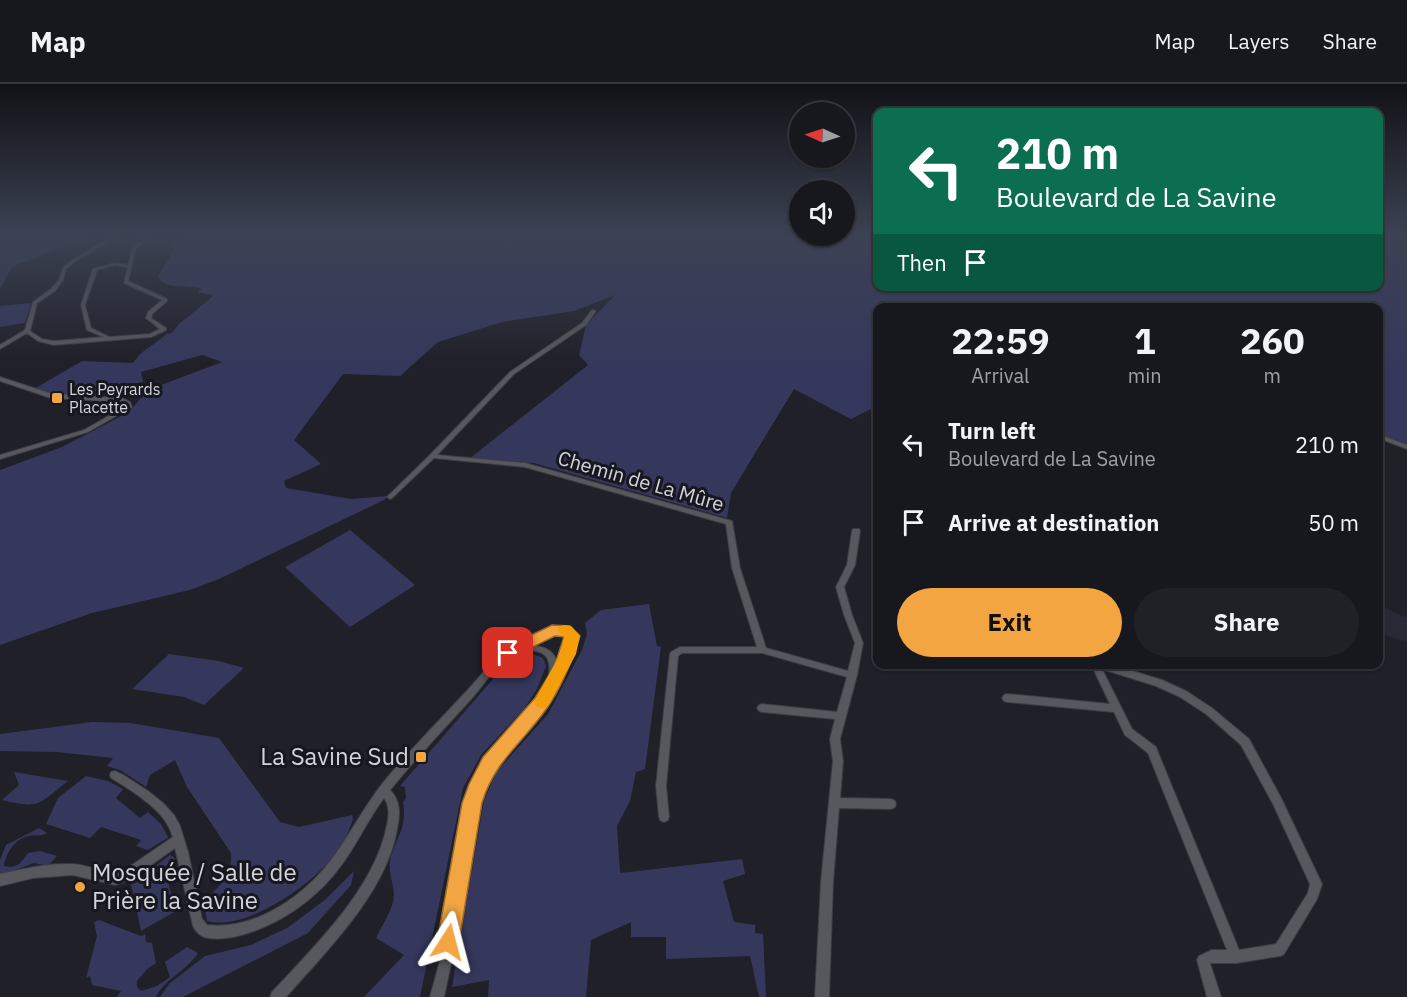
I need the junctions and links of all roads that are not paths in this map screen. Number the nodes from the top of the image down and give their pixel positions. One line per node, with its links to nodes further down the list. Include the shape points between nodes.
1 (61, 279): 5 (street, via 34,302)
2 (92, 279): 6 (street, via 83,305 89,329)
3 (129, 279): 6 (street, via 128,284 165,300 148,318 164,329 151,335)
4 (594, 311): 11 (street, via 584,324 512,373)
5 (27, 331): 6 (street, via 48,342); 7 (street)
6 (108, 337)
7 (0, 347)
8 (0, 379): 12 (street, via 51,396 128,403 127,409 115,417 80,434)
9 (1383, 438): 10 (street)
10 (1407, 447)
11 (432, 456): 13 (street); 15 (street, Chemin de La Mûre, via 525,465 729,523 736,568)
12 (0, 457)
13 (390, 498)
14 (856, 531): 19 (street, via 851,565 840,587 860,644)
15 (762, 650): 19 (street); 29 (street, via 680,650 674,654 661,786)
16 (508, 653): 20 (street, via 537,648 549,654 554,664); 20 (street, via 558,629 569,632 572,641); 26 (street)
17 (1098, 669): 23 (street)
18 (1113, 669): 32 (street, via 1159,683 1209,711 1245,742 1316,884 1313,896 1280,950)
19 (852, 675): 24 (street)
20 (551, 687): 34 (street, via 531,717 490,763 478,784)
21 (1007, 698): 23 (street)
22 (762, 708): 24 (street)
23 (1117, 709): 32 (street, via 1128,732 1152,750)
24 (841, 716): 27 (street, via 835,739)
25 (115, 774): 30 (street, via 170,818)
26 (384, 792): 30 (street, via 331,872 272,916 228,932 204,931 197,922); 33 (street, via 392,801 393,822 379,865 360,899)
27 (835, 803): 28 (street); 35 (street)
28 (891, 804)
29 (664, 817)
30 (178, 840): 31 (street, via 115,879 74,869 33,872)
31 (0, 880)
32 (1236, 957): 36 (street, via 1212,956 1203,960)
33 (277, 997)
34 (437, 997)
35 (822, 997)
36 (1214, 997)

